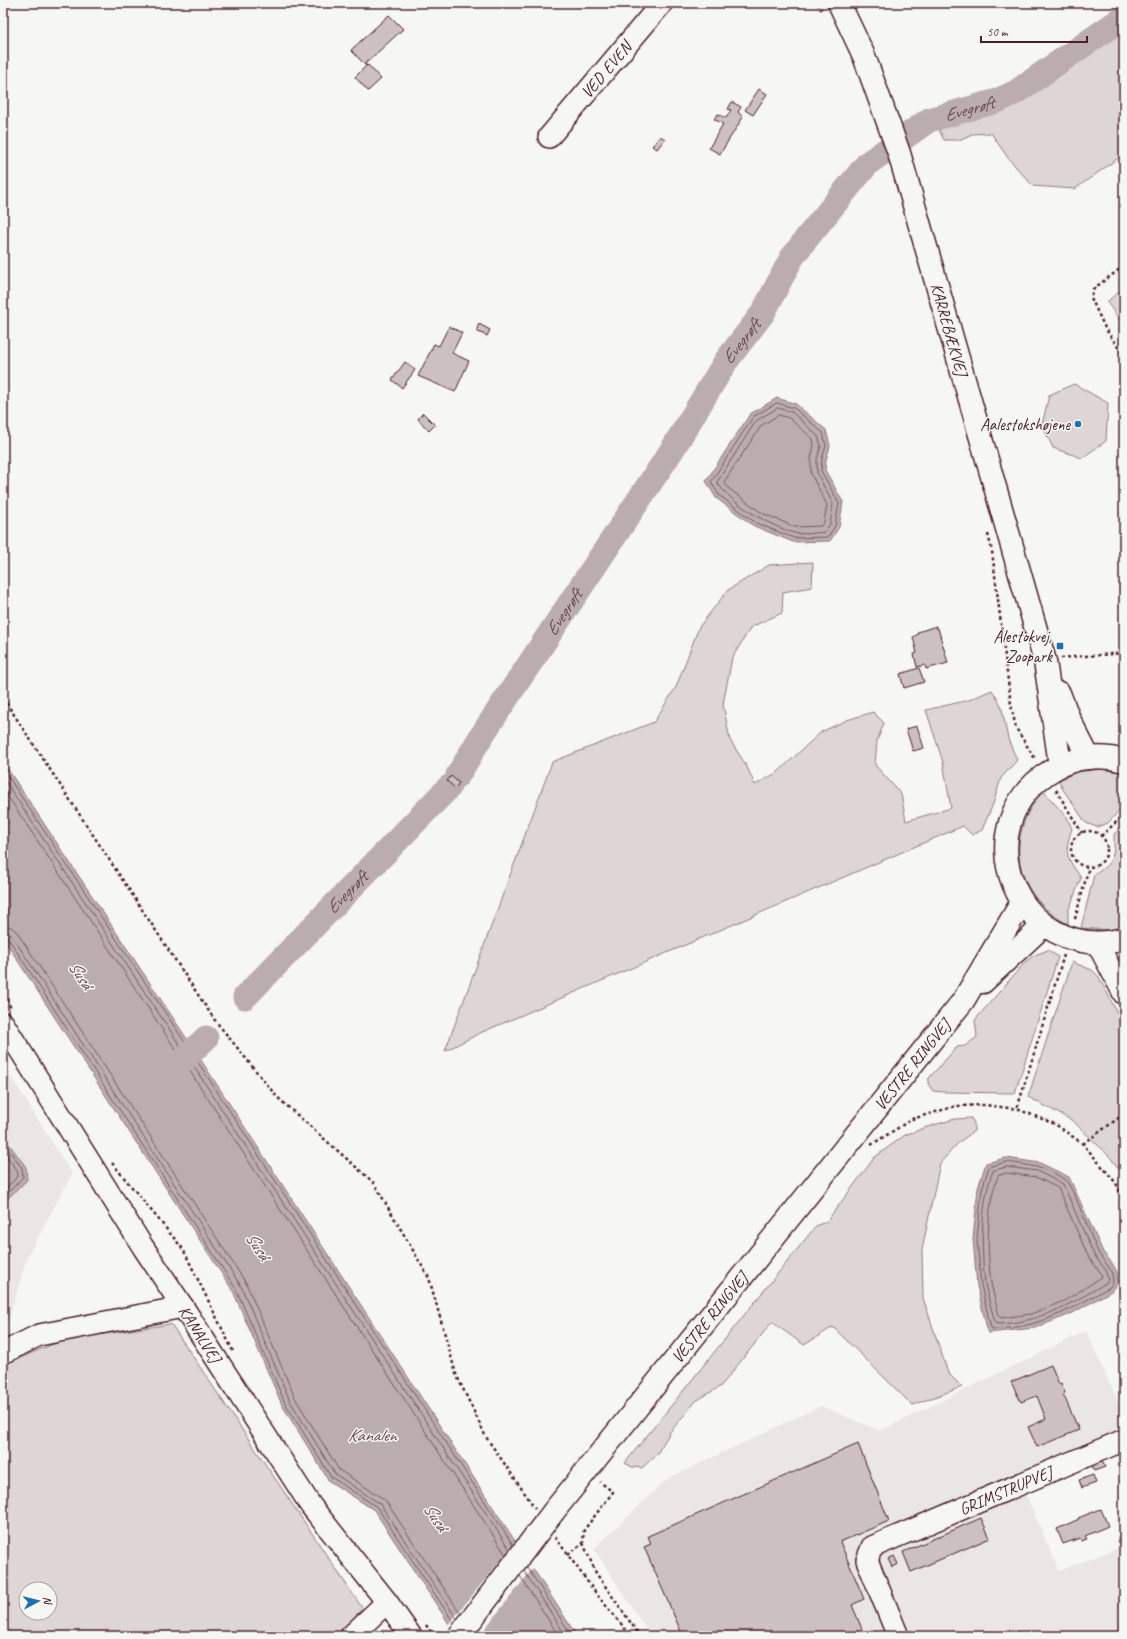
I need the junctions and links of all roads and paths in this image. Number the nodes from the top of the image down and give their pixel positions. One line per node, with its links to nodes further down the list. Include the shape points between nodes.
1 (662, 3): 3 (street, VED EVEN)
2 (839, 3): 8 (main road, KARREBÆKVEJ, via 864,56 896,144)
3 (548, 137)
4 (1124, 266): 5 (path, via 1093,289 1091,298 1104,328)
5 (1124, 356)
6 (988, 533): 11 (path, via 1011,705 1016,728)
7 (1124, 654): 8 (path, via 1064,657)
8 (1045, 661): 10 (main road, KARREBÆKVEJ, via 1069,719); 13 (main road, KARREBÆKVEJ)
9 (3, 698): 42 (path, via 214,1019 277,1097 374,1183 429,1278 456,1374 486,1437)
10 (1089, 758): 12 (main road); 13 (main road)
11 (1035, 759)
12 (1124, 761)
13 (1060, 765): 19 (main road, via 1028,789 1016,806 1009,825 1007,865 1012,884)
14 (1055, 790): 16 (path)
15 (1124, 816): 17 (path)
16 (1082, 833): 17 (path, via 1092,832); 18 (path, via 1073,841 1071,853 1077,863)
17 (1101, 836): 18 (path, via 1107,847 1106,853 1100,863)
18 (1089, 867): 20 (path)
19 (1022, 902): 21 (main road); 27 (main road, VESTRE RINGVEJ)
20 (1075, 919)
21 (1044, 925): 23 (main road, via 1078,940); 27 (main road, VESTRE RINGVEJ)
22 (1124, 940): 23 (main road)
23 (1097, 942): 26 (street)
24 (1064, 955): 29 (path)
25 (3, 994): 28 (path)
26 (1124, 994)
27 (963, 1001): 42 (main road, VESTRE RINGVEJ)
28 (8, 1019): 35 (street, KANALVEJ, via 143,1247)
29 (1017, 1109): 31 (path, via 1055,1124); 32 (path, via 984,1105 956,1106 912,1119)
30 (1124, 1114): 31 (path)
31 (1083, 1144): 34 (path, via 1116,1183)
32 (869, 1146)
33 (110, 1159): 37 (path, via 183,1249)
34 (1124, 1201)
35 (183, 1307): 36 (street, via 39,1335); 46 (street, KANALVEJ, via 311,1506)
36 (3, 1353)
37 (234, 1353)
38 (1124, 1440): 53 (street, GRIMSTRUPVEJ, via 872,1547 867,1560)
39 (605, 1476): 40 (path)
40 (600, 1482): 41 (path); 44 (path, via 613,1492 584,1530)
41 (595, 1487)
42 (545, 1510): 50 (main road, VESTRE RINGVEJ, bridge)
43 (554, 1535): 45 (path)
44 (583, 1543): 45 (path); 52 (path, via 596,1573)
45 (568, 1555): 51 (path)
46 (387, 1602): 47 (street, KANALVEJ); 48 (street)
47 (417, 1628): 49 (path)
48 (351, 1636)
49 (434, 1636)
50 (459, 1636)
51 (631, 1636)
52 (640, 1636)
53 (898, 1636)

